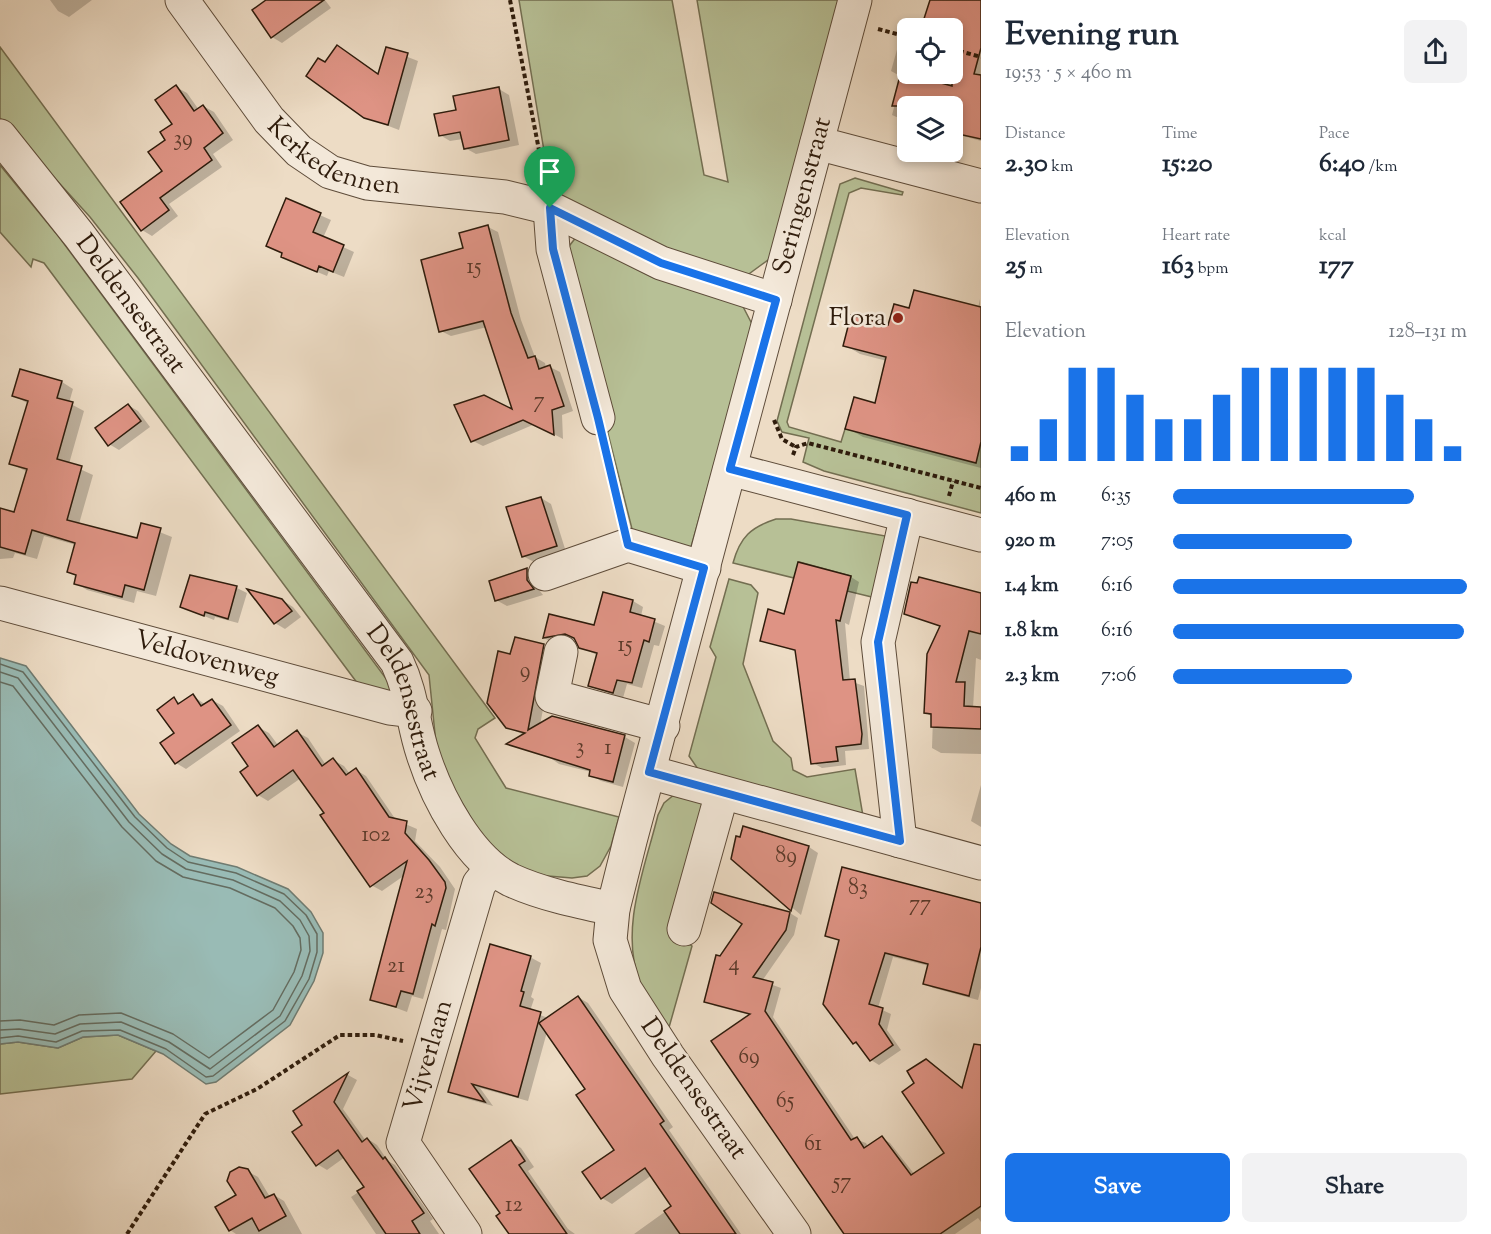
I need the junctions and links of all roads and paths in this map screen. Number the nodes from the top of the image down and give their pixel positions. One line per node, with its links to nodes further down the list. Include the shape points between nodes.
1 (182, 0): 12 (street, Kerkedennen, via 268,120 299,151 330,172 367,183 475,193)
2 (510, 0): 12 (path)
3 (868, 10): 4 (path); 10 (street, Seringenstraat)
4 (878, 29): 5 (path); 6 (path)
5 (897, 34)
6 (874, 40)
7 (963, 52): 8 (path)
8 (981, 57)
9 (0, 136): 25 (street, Deldensestraat, via 80,235 397,662)
10 (817, 142): 11 (street); 13 (street, Seringenstraat)
11 (981, 186)
12 (550, 208): 13 (street, Kerkedennen, via 661,263); 15 (street, via 553,249)
13 (776, 300): 17 (street, Seringenstraat)
14 (777, 408): 16 (path, via 774,420 782,438)
15 (598, 418): 20 (path)
16 (796, 447)
17 (730, 469): 18 (street); 21 (street, Seringenstraat)
18 (907, 515): 19 (street); 29 (street, via 878,642)
19 (981, 535)
20 (628, 545): 21 (street); 22 (street)
21 (704, 568): 26 (street, Seringenstraat)
22 (545, 574)
23 (0, 603): 25 (street, Veldovenweg, via 390,708)
24 (561, 652): 26 (street, via 552,696)
25 (415, 711): 31 (street, Deldensestraat, via 422,751 435,789 457,826)
26 (663, 726): 27 (street, Seringenstraat)
27 (649, 772): 28 (street); 32 (street, Seringenstraat)
28 (722, 793): 29 (street); 33 (street)
29 (900, 841): 30 (street)
30 (981, 863)
31 (492, 868): 32 (street, Deldensestraat, via 512,880); 34 (street, Vijverlaan, via 479,884)
32 (613, 909): 37 (street, Deldensestraat, via 610,940 625,989)
33 (684, 929)
34 (430, 1047): 35 (path, via 375,1035 340,1035 257,1089 205,1114); 36 (street, Vijverlaan, via 403,1143)
35 (127, 1234)
36 (465, 1234)
37 (794, 1234)

